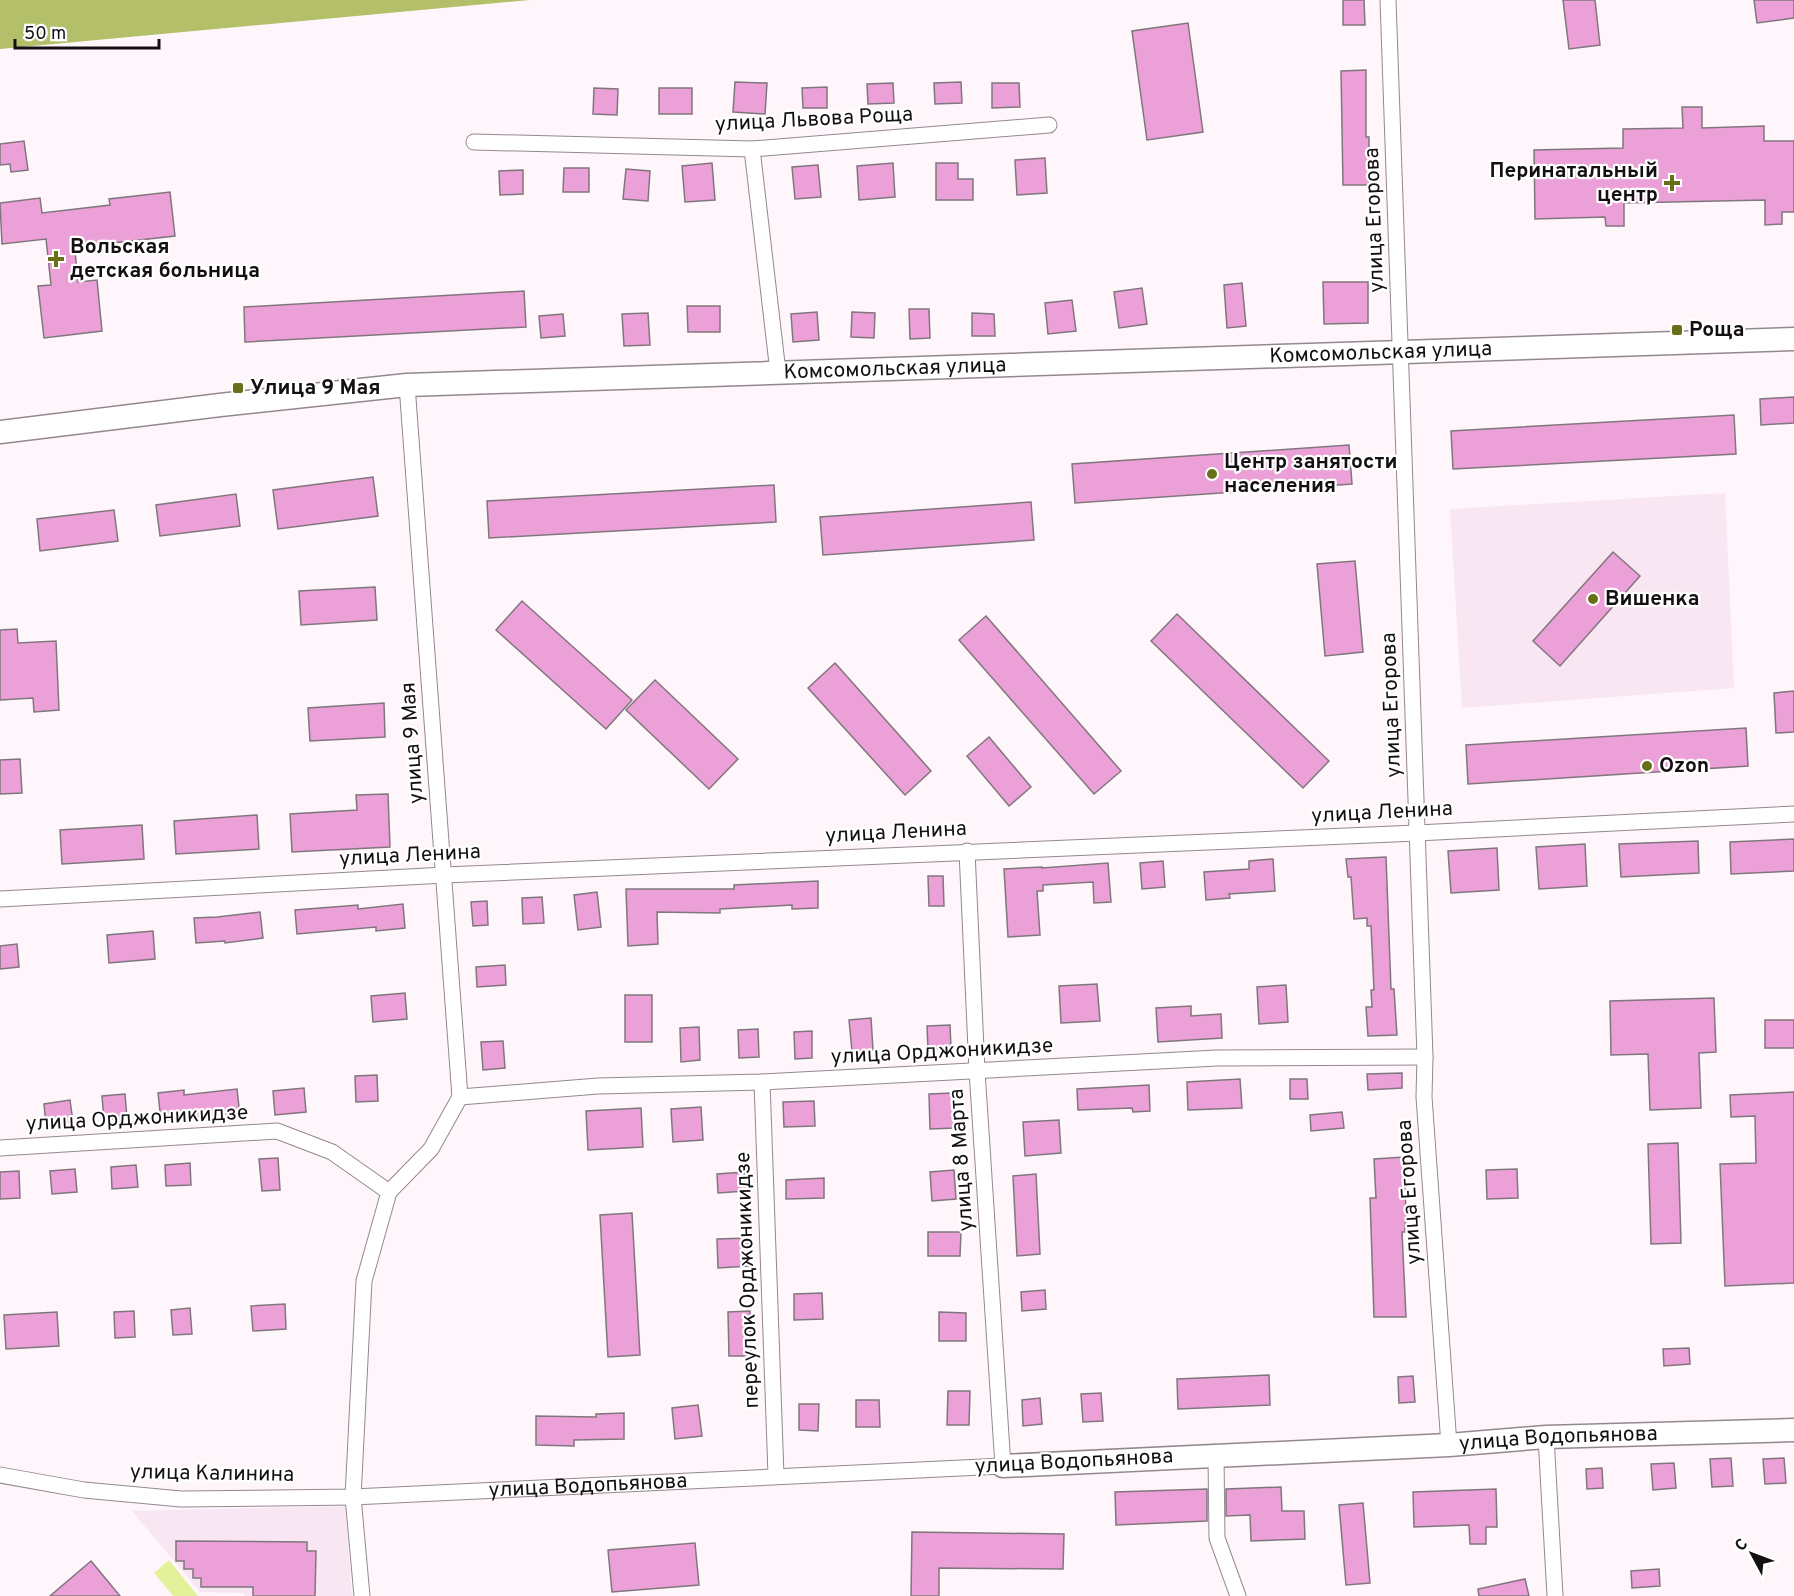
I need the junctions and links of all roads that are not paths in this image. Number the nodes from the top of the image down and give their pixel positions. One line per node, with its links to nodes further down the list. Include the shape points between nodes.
1 (1388, 0): 6 (street, улица Егорова)
2 (1049, 125): 4 (street, улица Львова Роща)
3 (474, 142): 4 (street, улица Львова Роща)
4 (752, 149): 7 (street)
5 (1794, 339): 6 (main road, Комсомольская улица)
6 (1401, 351): 7 (main road, Комсомольская улица); 11 (street, улица Егорова)
7 (778, 372): 8 (main road, Комсомольская улица)
8 (407, 385): 9 (main road, Комсомольская улица); 13 (street, улица 9 Мая)
9 (0, 432)
10 (1794, 814): 11 (street, улица Ленина)
11 (1417, 833): 12 (street, улица Ленина); 15 (street, улица Егорова)
12 (967, 851): 13 (street, улица Ленина); 16 (street, улица 8 Марта)
13 (445, 875): 14 (street, улица Ленина); 18 (street, улица 9 Мая)
14 (0, 899)
15 (1425, 1057): 16 (street, улица Орджоникидзе, via 1217,1058); 23 (street, улица Егорова, via 1424,1097)
16 (977, 1071): 17 (street, улица Орджоникидзе); 25 (street, улица 8 Марта)
17 (762, 1082): 18 (street, улица Орджоникидзе, via 598,1086); 27 (street, переулок Орджоникидзе)
18 (460, 1097): 20 (street, via 431,1149)
19 (0, 1148): 20 (street, улица Орджоникидзе, via 277,1131 332,1152)
20 (389, 1192): 28 (street, via 364,1281)
21 (1794, 1430): 22 (main road, улица Водопьянова)
22 (1546, 1437): 23 (main road, улица Водопьянова); 31 (street)
23 (1449, 1445): 24 (main road, улица Водопьянова)
24 (1216, 1456): 25 (main road, улица Водопьянова); 30 (street, via 1217,1538)
25 (1003, 1466): 27 (street, улица Водопьянова)
26 (0, 1475): 28 (street, улица Калинина, via 84,1490 181,1499)
27 (776, 1475): 28 (street, улица Водопьянова)
28 (353, 1497): 29 (street)
29 (362, 1596)
30 (1238, 1596)
31 (1555, 1596)

